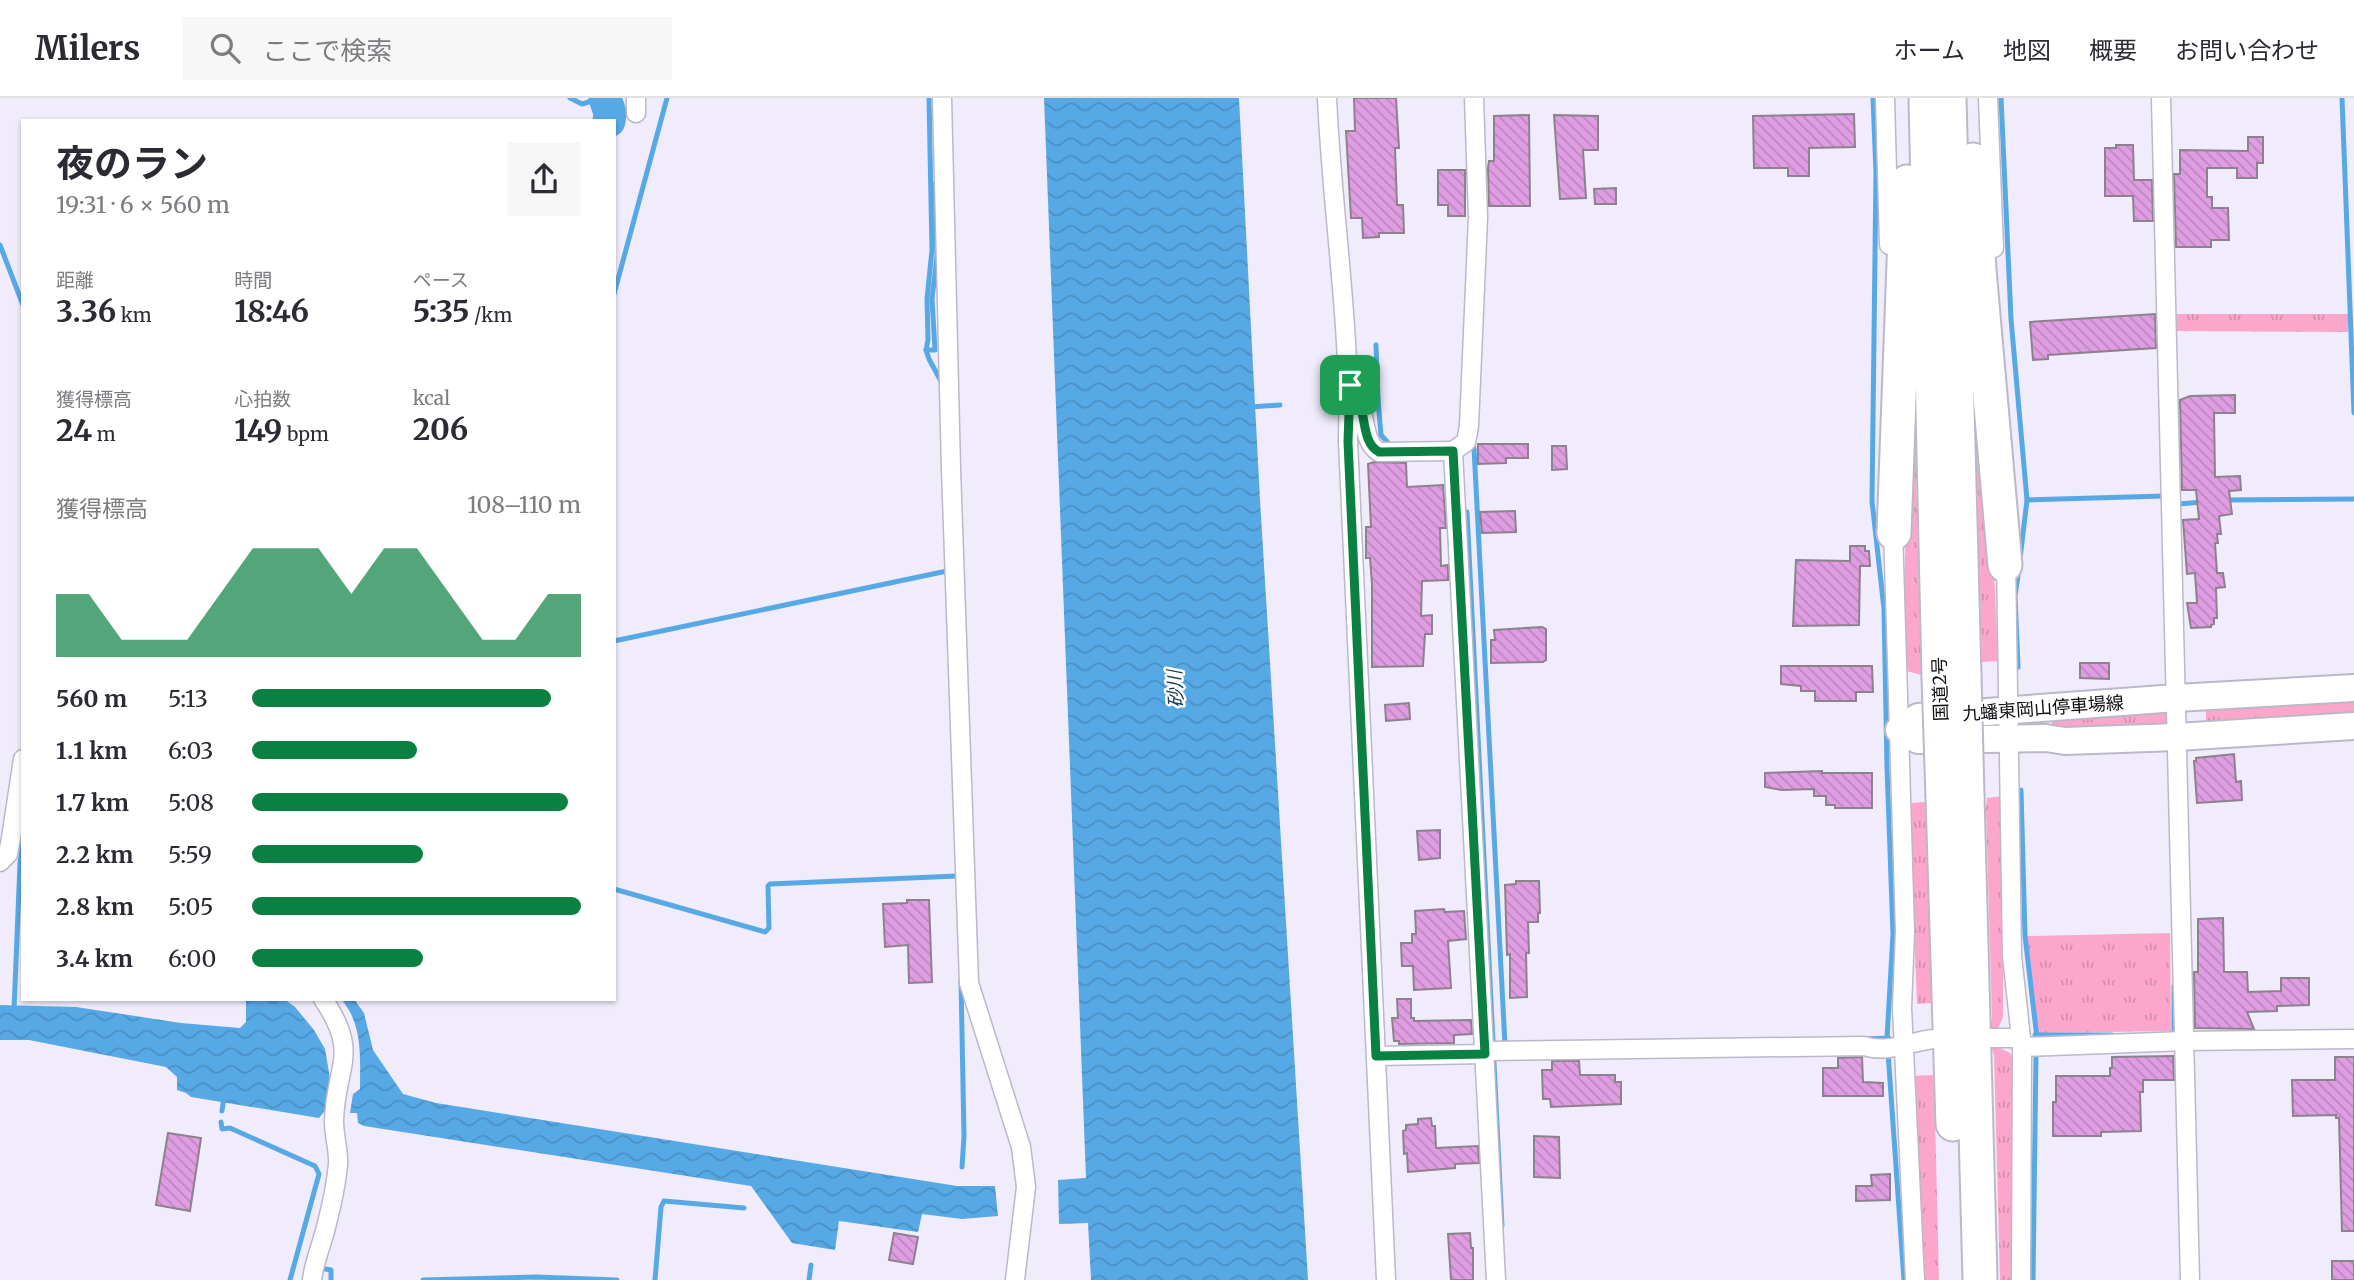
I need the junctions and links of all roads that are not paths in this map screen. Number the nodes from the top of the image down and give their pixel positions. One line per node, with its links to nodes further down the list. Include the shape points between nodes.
1 (942, 98): 39 (street, via 969,983 1021,1147 1026,1187)
2 (1327, 98): 11 (street)
3 (1474, 98): 12 (street, via 1478,217 1469,426 1466,442)
4 (1885, 98): 13 (street, via 1890,308 1885,482)
5 (1908, 98): 13 (highway)
6 (1926, 98): 15 (highway, 国道2号)
7 (1949, 98): 15 (highway, 国道2号)
8 (1969, 98): 14 (highway)
9 (1988, 98): 14 (street, via 2012,507)
10 (2161, 98): 17 (street)
11 (1350, 385): 12 (street, via 1373,449); 37 (street, via 1348,442)
12 (1453, 451): 36 (street)
13 (1894, 533): 20 (street)
14 (2005, 565): 18 (street)
15 (1952, 676): 26 (highway, 国道2号, bridge)
16 (2354, 688): 17 (main road, 九蟠東岡山停車場線)
17 (2176, 698): 18 (main road, 九蟠東岡山停車場線); 21 (street)
18 (2007, 710): 20 (main road, 九蟠東岡山停車場線, via 1918,718); 22 (street)
19 (2354, 726): 21 (main road, 九蟠東岡山停車場線)
20 (1899, 730): 22 (main road, 九蟠東岡山停車場線, via 1918,740); 35 (street, via 1905,931 1902,1008)
21 (2177, 737): 23 (main road, 九蟠東岡山停車場線); 33 (street)
22 (2008, 738): 23 (main road, 九蟠東岡山停車場線); 24 (street)
23 (2065, 741): 24 (street, via 2028,751)
24 (2010, 771): 34 (street, via 2012,956)
25 (21, 782): 27 (street)
26 (1955, 797): 43 (highway, 国道2号); 44 (highway, 国道2号)
27 (16, 839): 28 (street)
28 (0, 862)
29 (324, 1001): 38 (street, via 344,1039 345,1059 334,1122 337,1171)
30 (1988, 1038): 34 (street)
31 (2354, 1038): 33 (street)
32 (1934, 1039): 35 (street)
33 (2185, 1041): 34 (street); 46 (street)
34 (2022, 1043): 45 (street)
35 (1893, 1047): 36 (street); 42 (street)
36 (1488, 1052): 37 (street); 41 (street)
37 (1376, 1056): 40 (street)
38 (312, 1280)
39 (1015, 1280)
40 (1386, 1280)
41 (1496, 1280)
42 (1915, 1280)
43 (1957, 1280)
44 (1980, 1280)
45 (2021, 1280)
46 (2190, 1280)

